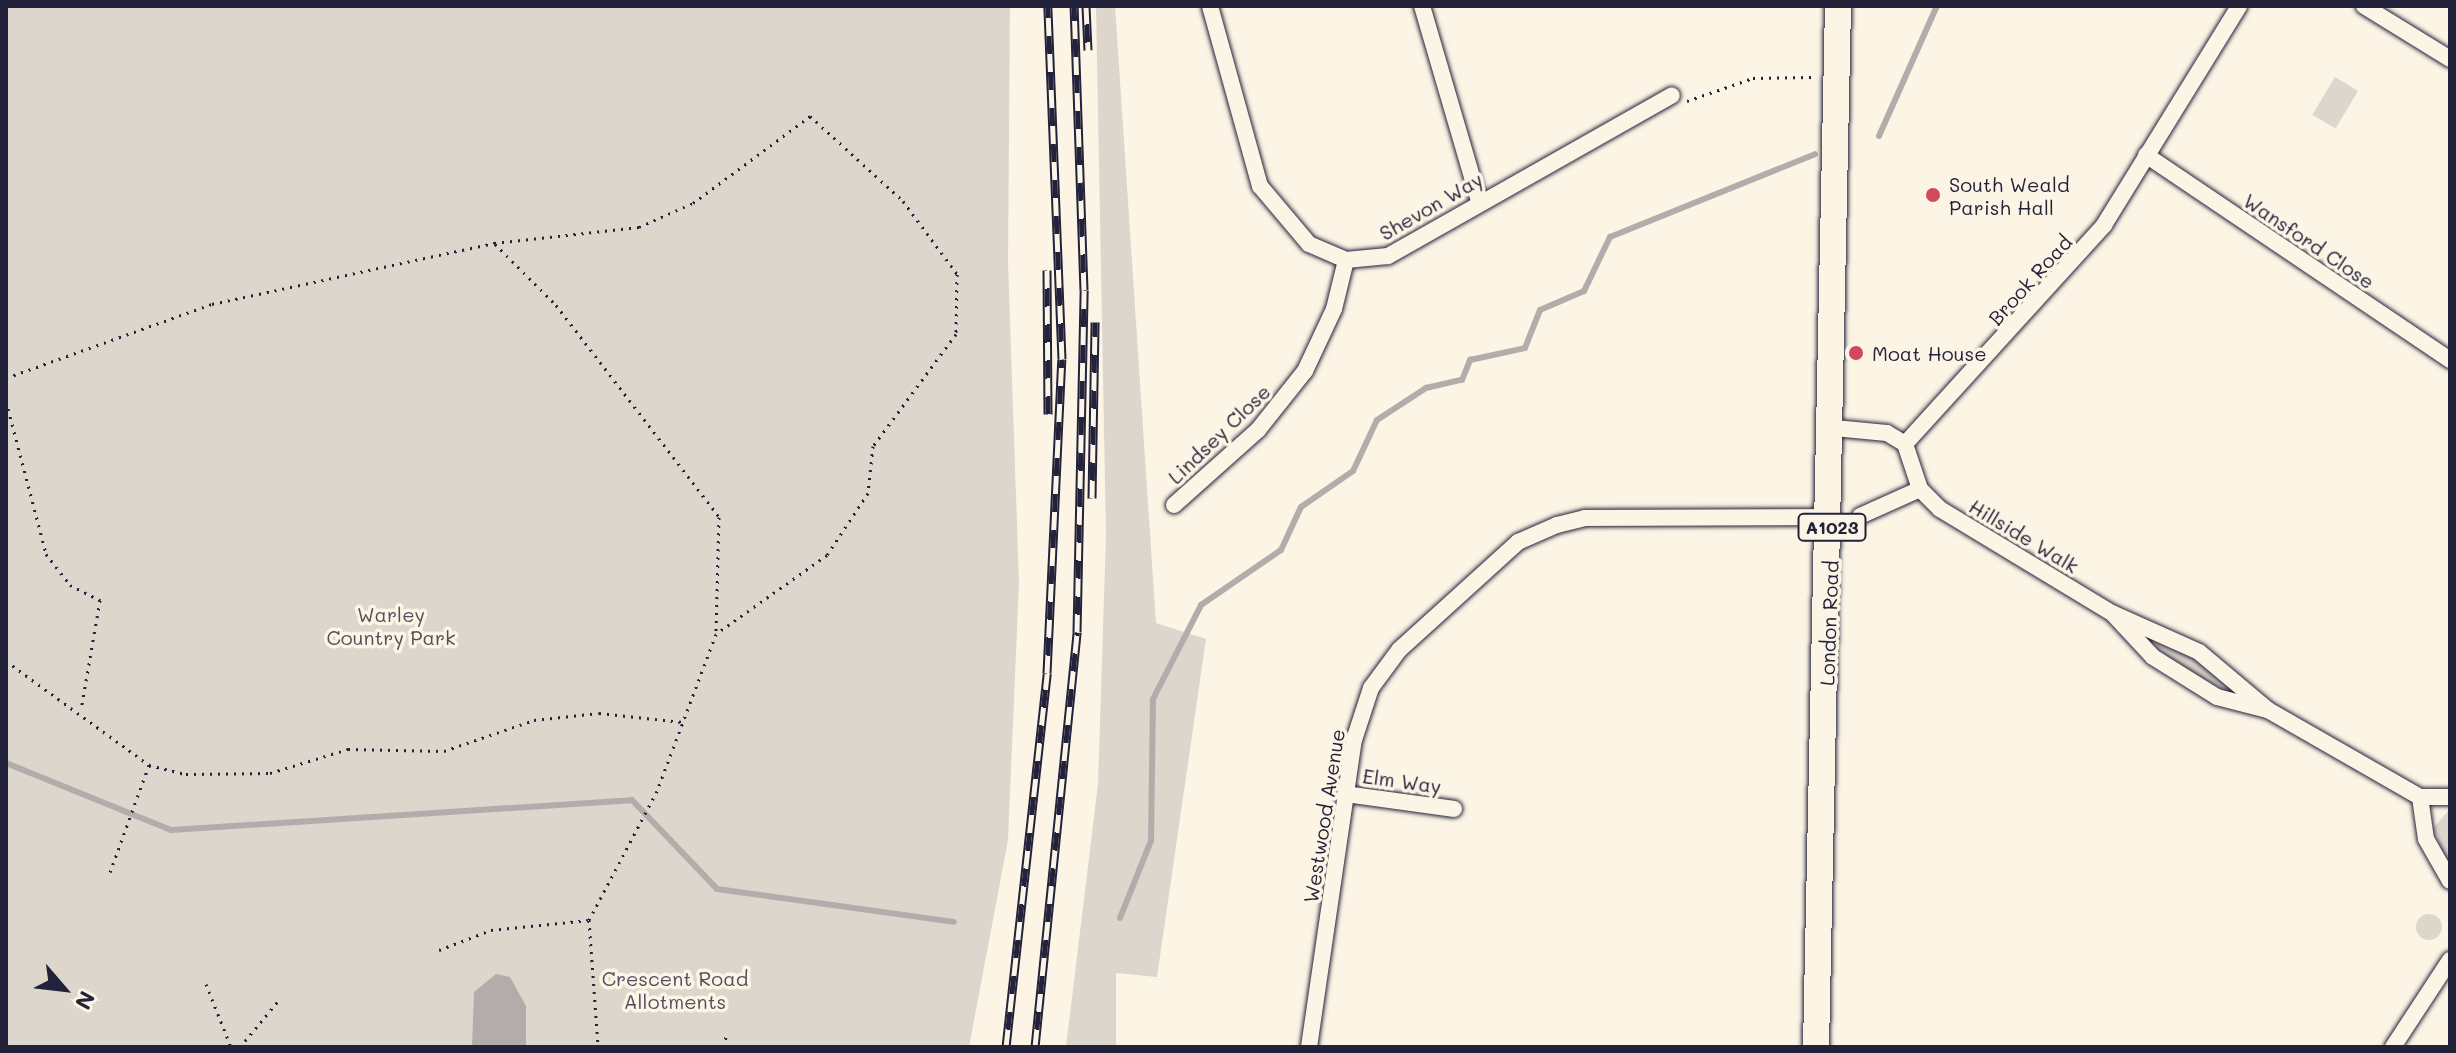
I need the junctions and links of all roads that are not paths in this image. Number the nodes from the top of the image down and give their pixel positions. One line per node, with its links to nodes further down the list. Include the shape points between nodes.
1 (1210, 6): 10 (street, Shevon Way, via 1260,186 1309,244)
2 (1422, 6): 9 (street)
3 (1838, 6): 12 (main road, London Road / A1023)
4 (2239, 6): 8 (street, Brook Road)
5 (2364, 6): 6 (street)
6 (2450, 59)
7 (1672, 95): 9 (street, Shevon Way)
8 (2146, 155): 11 (street, Wansford Close); 13 (street, Brook Road, via 2079,258)
9 (1479, 201): 10 (street, Shevon Way, via 1388,256)
10 (1346, 260): 15 (street, Lindsey Close, via 1334,309 1305,371 1258,430)
11 (2450, 360)
12 (1834, 428): 13 (street, via 1887,433); 17 (main road, London Road / A1023)
13 (1905, 444): 14 (street)
14 (1920, 489): 16 (street); 18 (street, Hillside Walk, via 1940,509)
15 (1174, 505)
16 (1860, 516)
17 (1833, 517): 20 (street, Westwood Avenue, via 1585,518 1518,542 1385,666 1361,714); 27 (main road, London Road / A1023)
18 (2112, 613): 19 (street, Hillside Walk, via 2199,652); 19 (street, Hillside Walk, via 2153,657 2217,697)
19 (2268, 710): 21 (street, Hillside Walk)
20 (1345, 794): 23 (street, Elm Way); 26 (street, Westwood Avenue)
21 (2420, 797): 22 (street, Hillside Walk); 24 (street, via 2426,839)
22 (2450, 797)
23 (1454, 809)
24 (2450, 881)
25 (2450, 960): 28 (street)
26 (1309, 1047)
27 (1816, 1047)
28 (2393, 1047)

